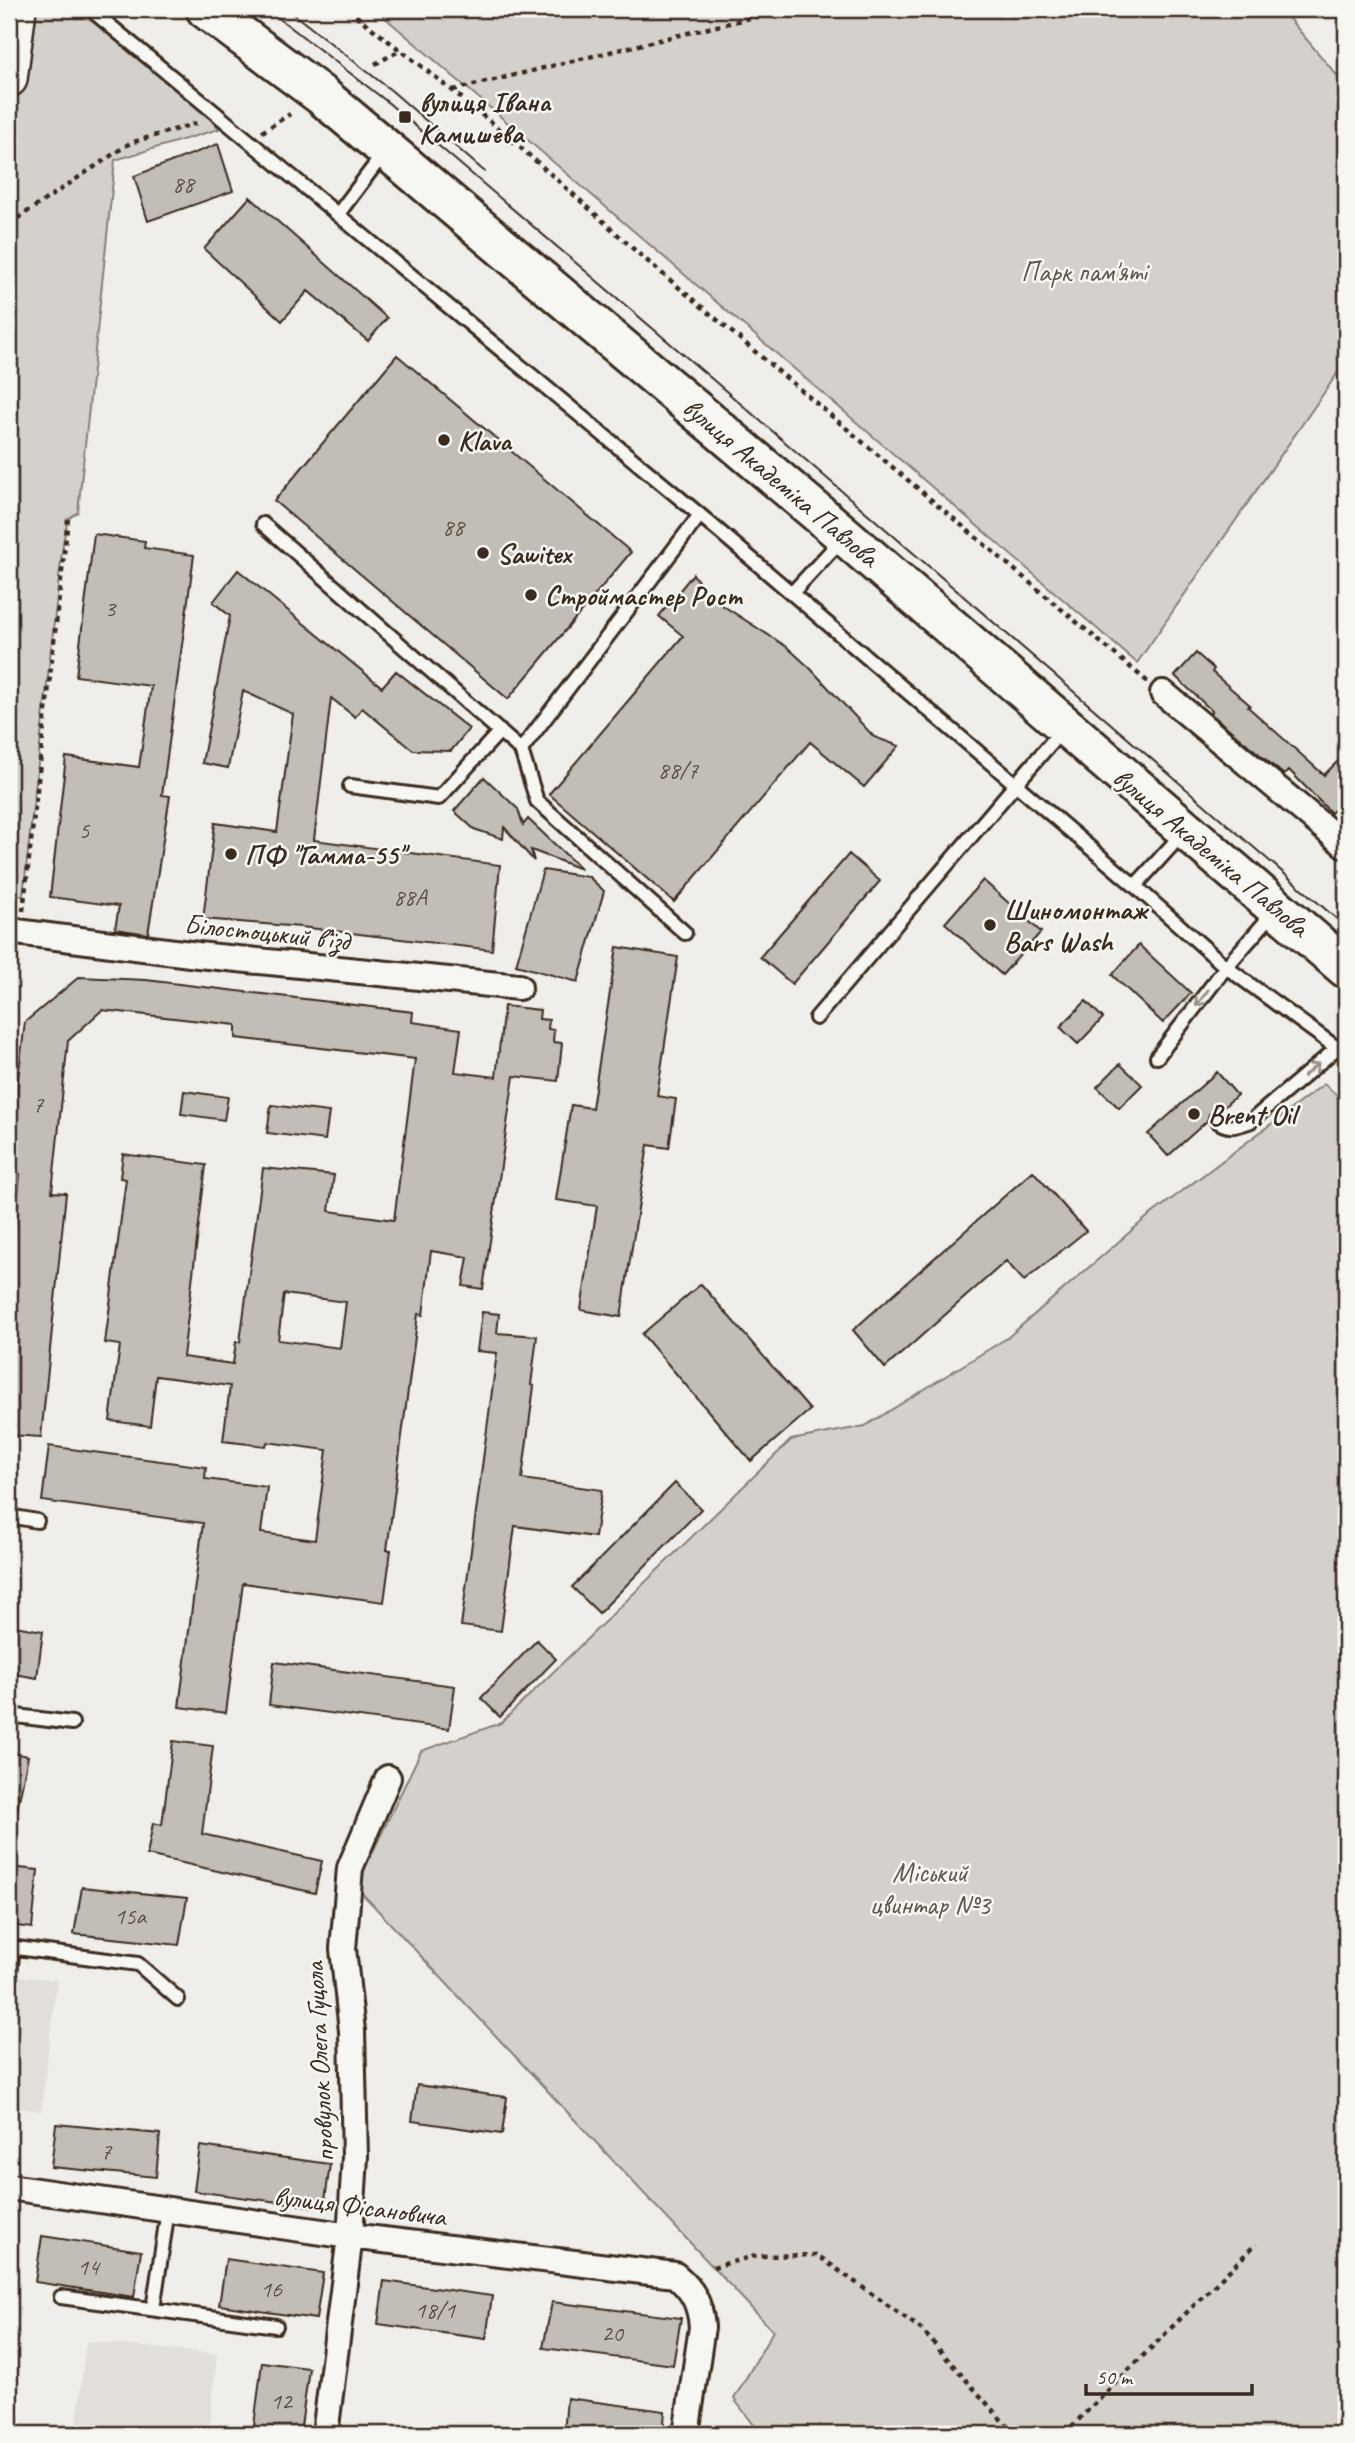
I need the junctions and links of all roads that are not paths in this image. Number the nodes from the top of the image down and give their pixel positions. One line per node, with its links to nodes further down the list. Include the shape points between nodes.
1 (18, 9): 4 (street)
2 (90, 9): 6 (lane)
3 (206, 9): 5 (main road, вулиця Академіка Павлова, via 321,94)
4 (9, 79)
5 (387, 150): 6 (lane); 9 (main road, вулиця Академіка Павлова)
6 (338, 214): 7 (lane)
7 (700, 515): 10 (lane); 14 (lane)
8 (263, 524): 13 (lane)
9 (845, 536): 10 (lane); 12 (main road, вулиця Академіка Павлова)
10 (793, 593): 15 (lane)
11 (1163, 693): 18 (street)
12 (1065, 727): 15 (lane); 17 (main road, вулиця Академіка Павлова)
13 (500, 731): 14 (lane); 16 (lane, via 439,798)
14 (522, 750): 22 (lane, via 537,801)
15 (1016, 785): 19 (lane); 26 (lane)
16 (350, 786)
17 (1186, 830): 19 (lane); 20 (main road, вулиця Академіка Павлова)
18 (1344, 844)
19 (1135, 886): 24 (lane)
20 (1278, 908): 23 (main road, вулиця Академіка Павлова); 24 (lane)
21 (15, 932): 25 (street, Білостоцький в’їзд, via 198,956)
22 (685, 933)
23 (1345, 951)
24 (1226, 967): 27 (lane); 28 (lane, one-way to 28)
25 (519, 987)
26 (816, 1018)
27 (1343, 1048): 29 (lane, one-way to 27, via 1233,1128 1251,1121)
28 (1157, 1058)
29 (1216, 1120)
30 (9, 1516): 31 (lane)
31 (37, 1521)
32 (9, 1715): 33 (lane)
33 (72, 1723)
34 (388, 1778): 40 (street, провулок Олега Гуцола, via 350,1868 343,1949 352,2031 355,2157)
35 (11, 1947): 36 (lane); 37 (lane, via 138,1965)
36 (9, 1980)
37 (177, 1999)
38 (9, 2188): 39 (street, вулиця Фісановича)
39 (168, 2210): 40 (street, вулиця Фісановича); 42 (lane)
40 (351, 2236): 44 (street, провулок Олега Гуцола); 45 (street, вулиця Фісановича, via 675,2275 696,2297 701,2311)
41 (61, 2297): 42 (lane)
42 (153, 2309): 43 (lane)
43 (276, 2326)
44 (325, 2434)
45 (686, 2434)

